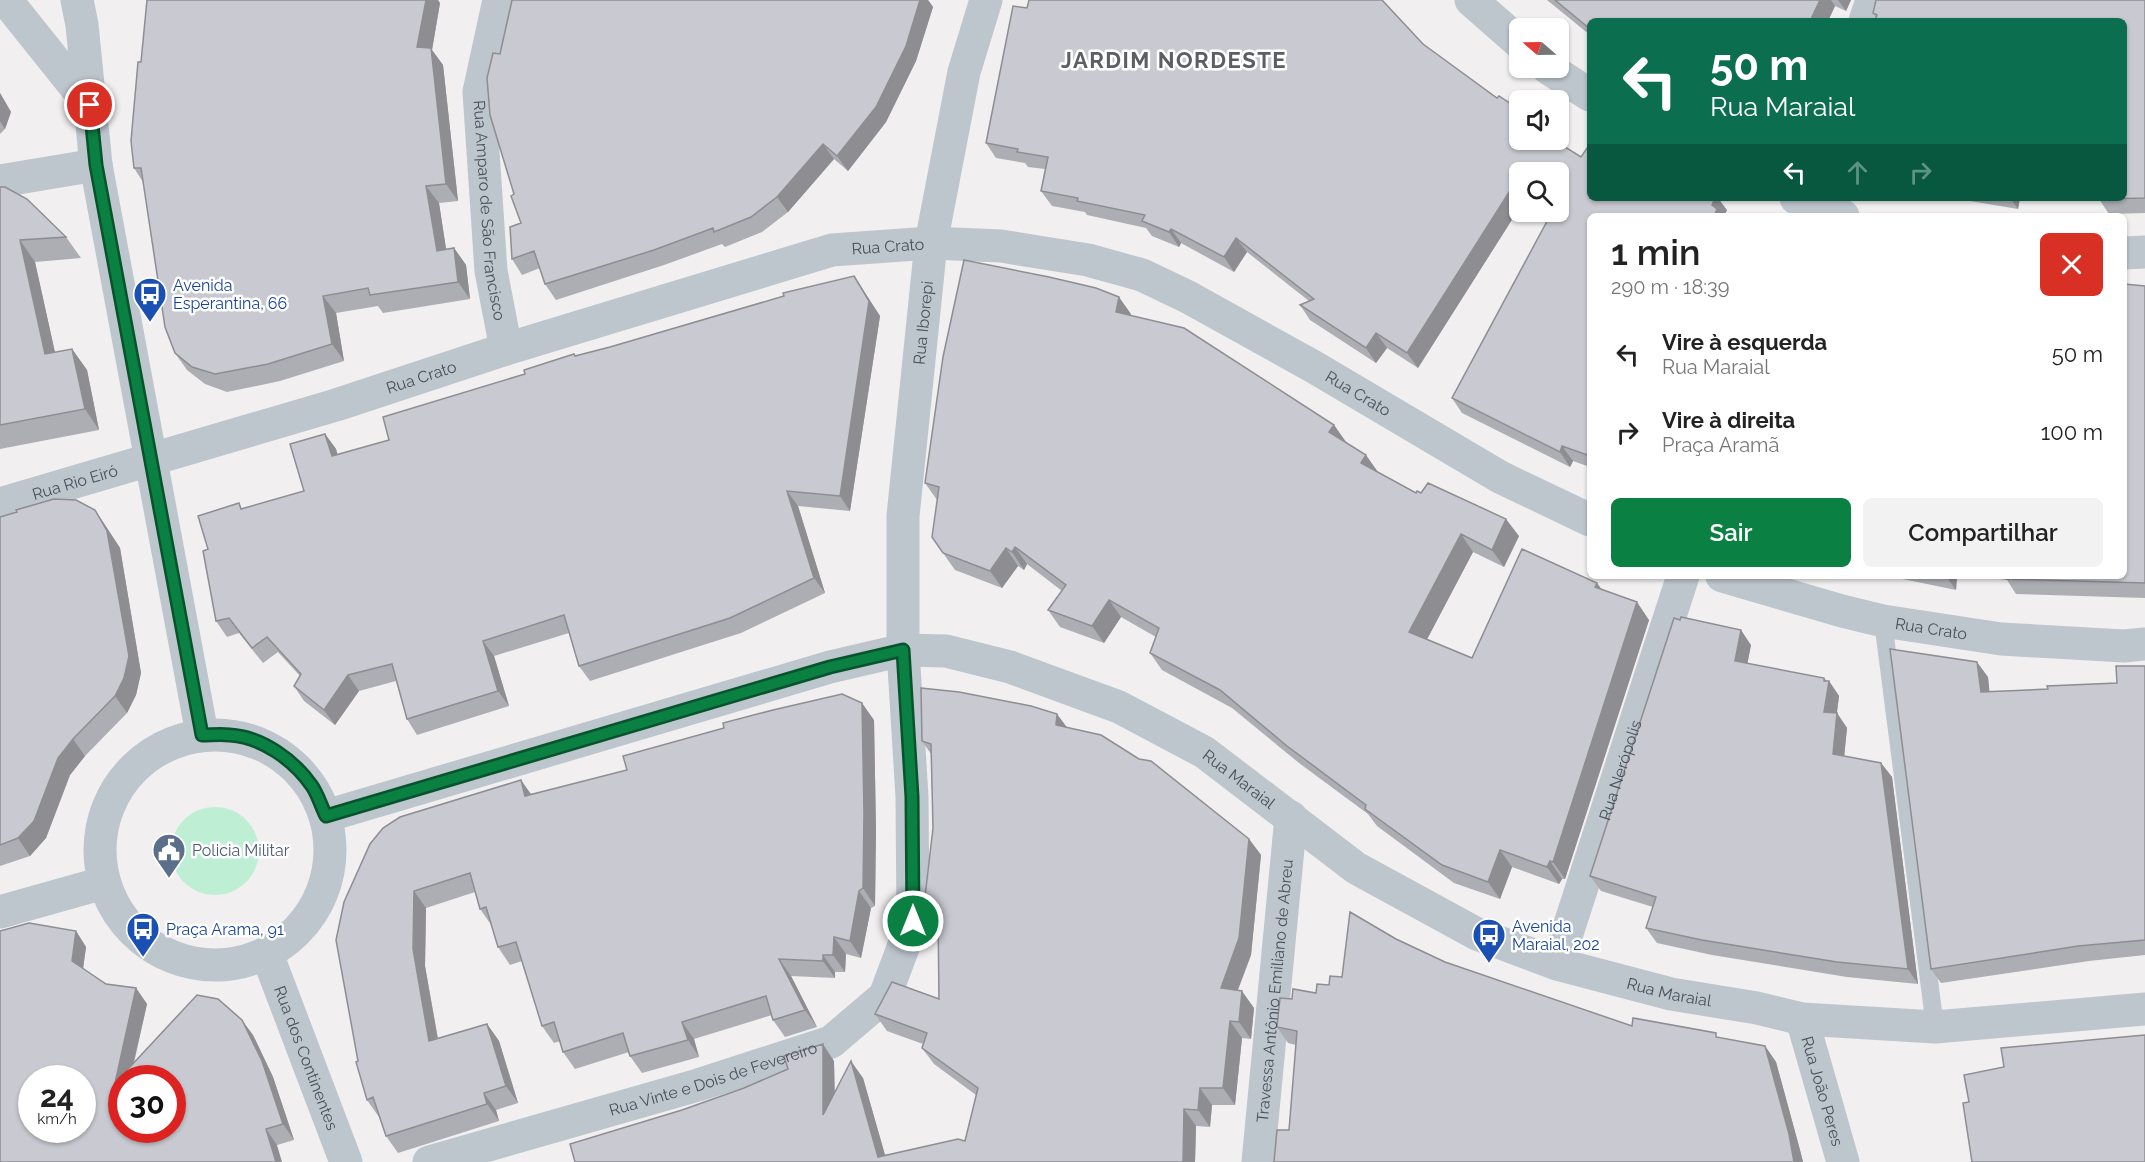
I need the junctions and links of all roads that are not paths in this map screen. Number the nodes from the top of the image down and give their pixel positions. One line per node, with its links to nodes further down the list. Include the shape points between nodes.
1 (6, 0): 11 (street)
2 (499, 0): 19 (street, Rua Amparo de São Francisco, via 479,92 490,271)
3 (986, 0): 16 (street, Rua Iborepi, via 964,72)
4 (1471, 0): 8 (street)
5 (1872, 0): 7 (street)
6 (83, 8): 11 (street)
7 (1866, 18)
8 (1509, 33)
9 (1564, 78): 10 (street)
10 (1587, 93)
11 (90, 105): 12 (street)
12 (96, 165): 13 (street); 20 (street)
13 (0, 181)
14 (1802, 204): 15 (street)
15 (1833, 213)
16 (931, 243): 19 (street, Rua Crato, via 832,250); 22 (street, Rua Crato, via 1001,246 1088,260 1142,275 1314,367 1500,477); 27 (street, Rua Iborepi, via 903,516)
17 (2145, 252): 18 (street)
18 (2127, 253)
19 (506, 349): 20 (street, Rua Crato)
20 (149, 461): 21 (street, Rua Rio Eiró); 28 (street)
21 (0, 504)
22 (1587, 519)
23 (1682, 579): 34 (street, Rua Nerópolis)
24 (1732, 579): 25 (street, Rua Crato)
25 (1883, 621): 26 (street, Rua Crato, via 2001,639); 37 (lane)
26 (2145, 644)
27 (903, 650): 29 (street, Rua Maraial, via 830,667); 30 (street, Rua Maraial, via 946,651 1010,667 1119,707 1204,752); 39 (street, Rua Vinte e Dois de Fevereiro, via 912,797 913,921 885,996 831,1042 698,1085)
28 (202, 735): 29 (street, via 232,735 264,744 291,762 312,786); 31 (street, via 162,747 130,771 108,804 99,843)
29 (326, 816): 33 (street, via 331,848 327,880 314,910 294,935)
30 (1291, 817): 34 (street, Rua Maraial, via 1356,868 1477,934); 40 (street, Travessa Antônio Emiliano de Abreu)
31 (103, 883): 32 (street); 33 (street, via 117,914 140,939 168,957 201,966 234,965)
32 (0, 912)
33 (267, 954): 38 (street, Rua dos Continentes)
34 (1557, 964): 36 (street, Rua Maraial, via 1671,994)
35 (2145, 1009): 37 (street, Rua Maraial)
36 (1802, 1019): 37 (street, Rua Maraial); 41 (street, Rua João Peres)
37 (1935, 1027)
38 (346, 1162)
39 (429, 1162)
40 (1258, 1162)
41 (1843, 1162)

